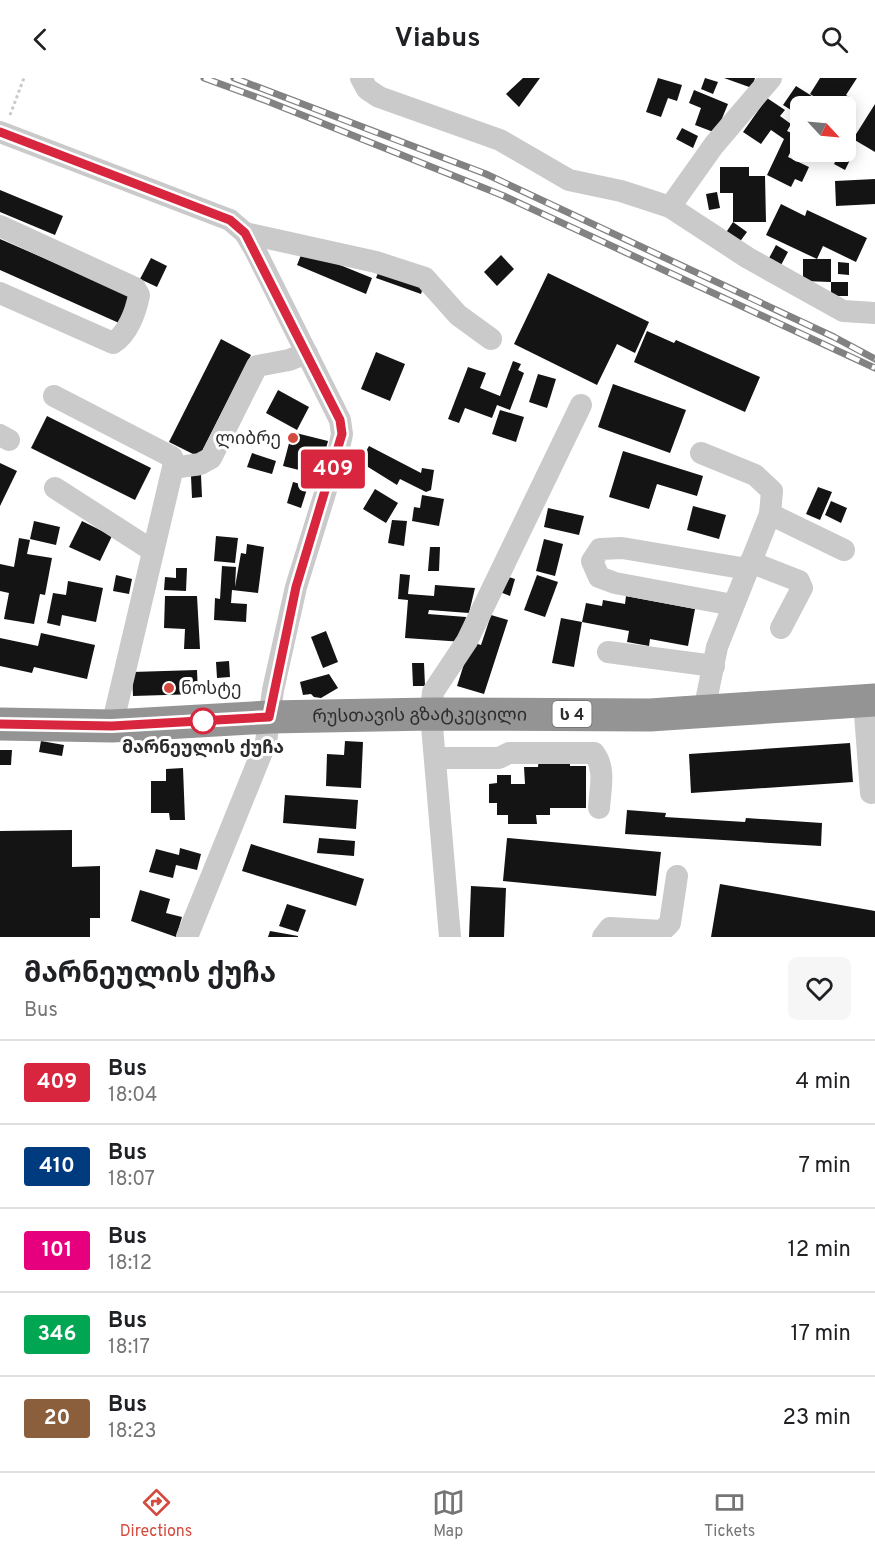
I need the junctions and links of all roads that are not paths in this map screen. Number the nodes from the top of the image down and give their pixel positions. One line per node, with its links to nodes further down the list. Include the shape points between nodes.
1 (361, 78): 4 (street, via 367,89 379,97 500,140 569,180)
2 (769, 79): 4 (street, via 714,145)
3 (1, 133): 6 (street, via 230,220)
4 (670, 207): 8 (street, via 748,258 843,311)
5 (0, 226): 7 (street, via 135,288 139,295 121,338 113,343)
6 (245, 233): 9 (street, via 376,262 425,278 458,315); 10 (street)
7 (0, 293)
8 (875, 311)
9 (491, 339)
10 (307, 353): 14 (street, via 257,366 211,458 200,464); 27 (street, via 340,420 342,434 296,587)
11 (54, 396): 14 (street, via 172,458)
12 (581, 405): 26 (street, via 468,641 433,692)
13 (701, 453): 16 (street, via 755,475 772,491)
14 (173, 468): 18 (street)
15 (56, 488): 18 (street)
16 (770, 514): 17 (street); 19 (street)
17 (844, 550)
18 (153, 551): 29 (street)
19 (748, 566): 20 (street); 20 (street, via 622,548 600,549 592,561 599,577 615,583); 21 (street, via 799,581 802,588)
20 (733, 605): 23 (street)
21 (781, 628)
22 (608, 652): 23 (street)
23 (714, 666): 25 (street)
24 (870, 700): 25 (highway, რუსთავის გზატკეცილი / ს 4); 31 (street)
25 (704, 711): 26 (highway, რუსთავის გზატკეცილი / ს 4, via 650,715)
26 (431, 714): 27 (highway, რუსთავის გზატკეცილი / ს 4); 30 (street)
27 (269, 717): 29 (highway, რუსთავის გზატკეცილი / ს 4); 34 (street, via 259,762)
28 (0, 724): 29 (highway, რუსთავის გზატკეცილი / ს 4)
29 (112, 726)
30 (435, 758): 32 (street, via 594,753 602,772); 35 (street)
31 (871, 793)
32 (599, 808)
33 (677, 876): 36 (street, via 670,923 662,931 610,928)
34 (187, 937)
35 (450, 937)
36 (603, 937)

